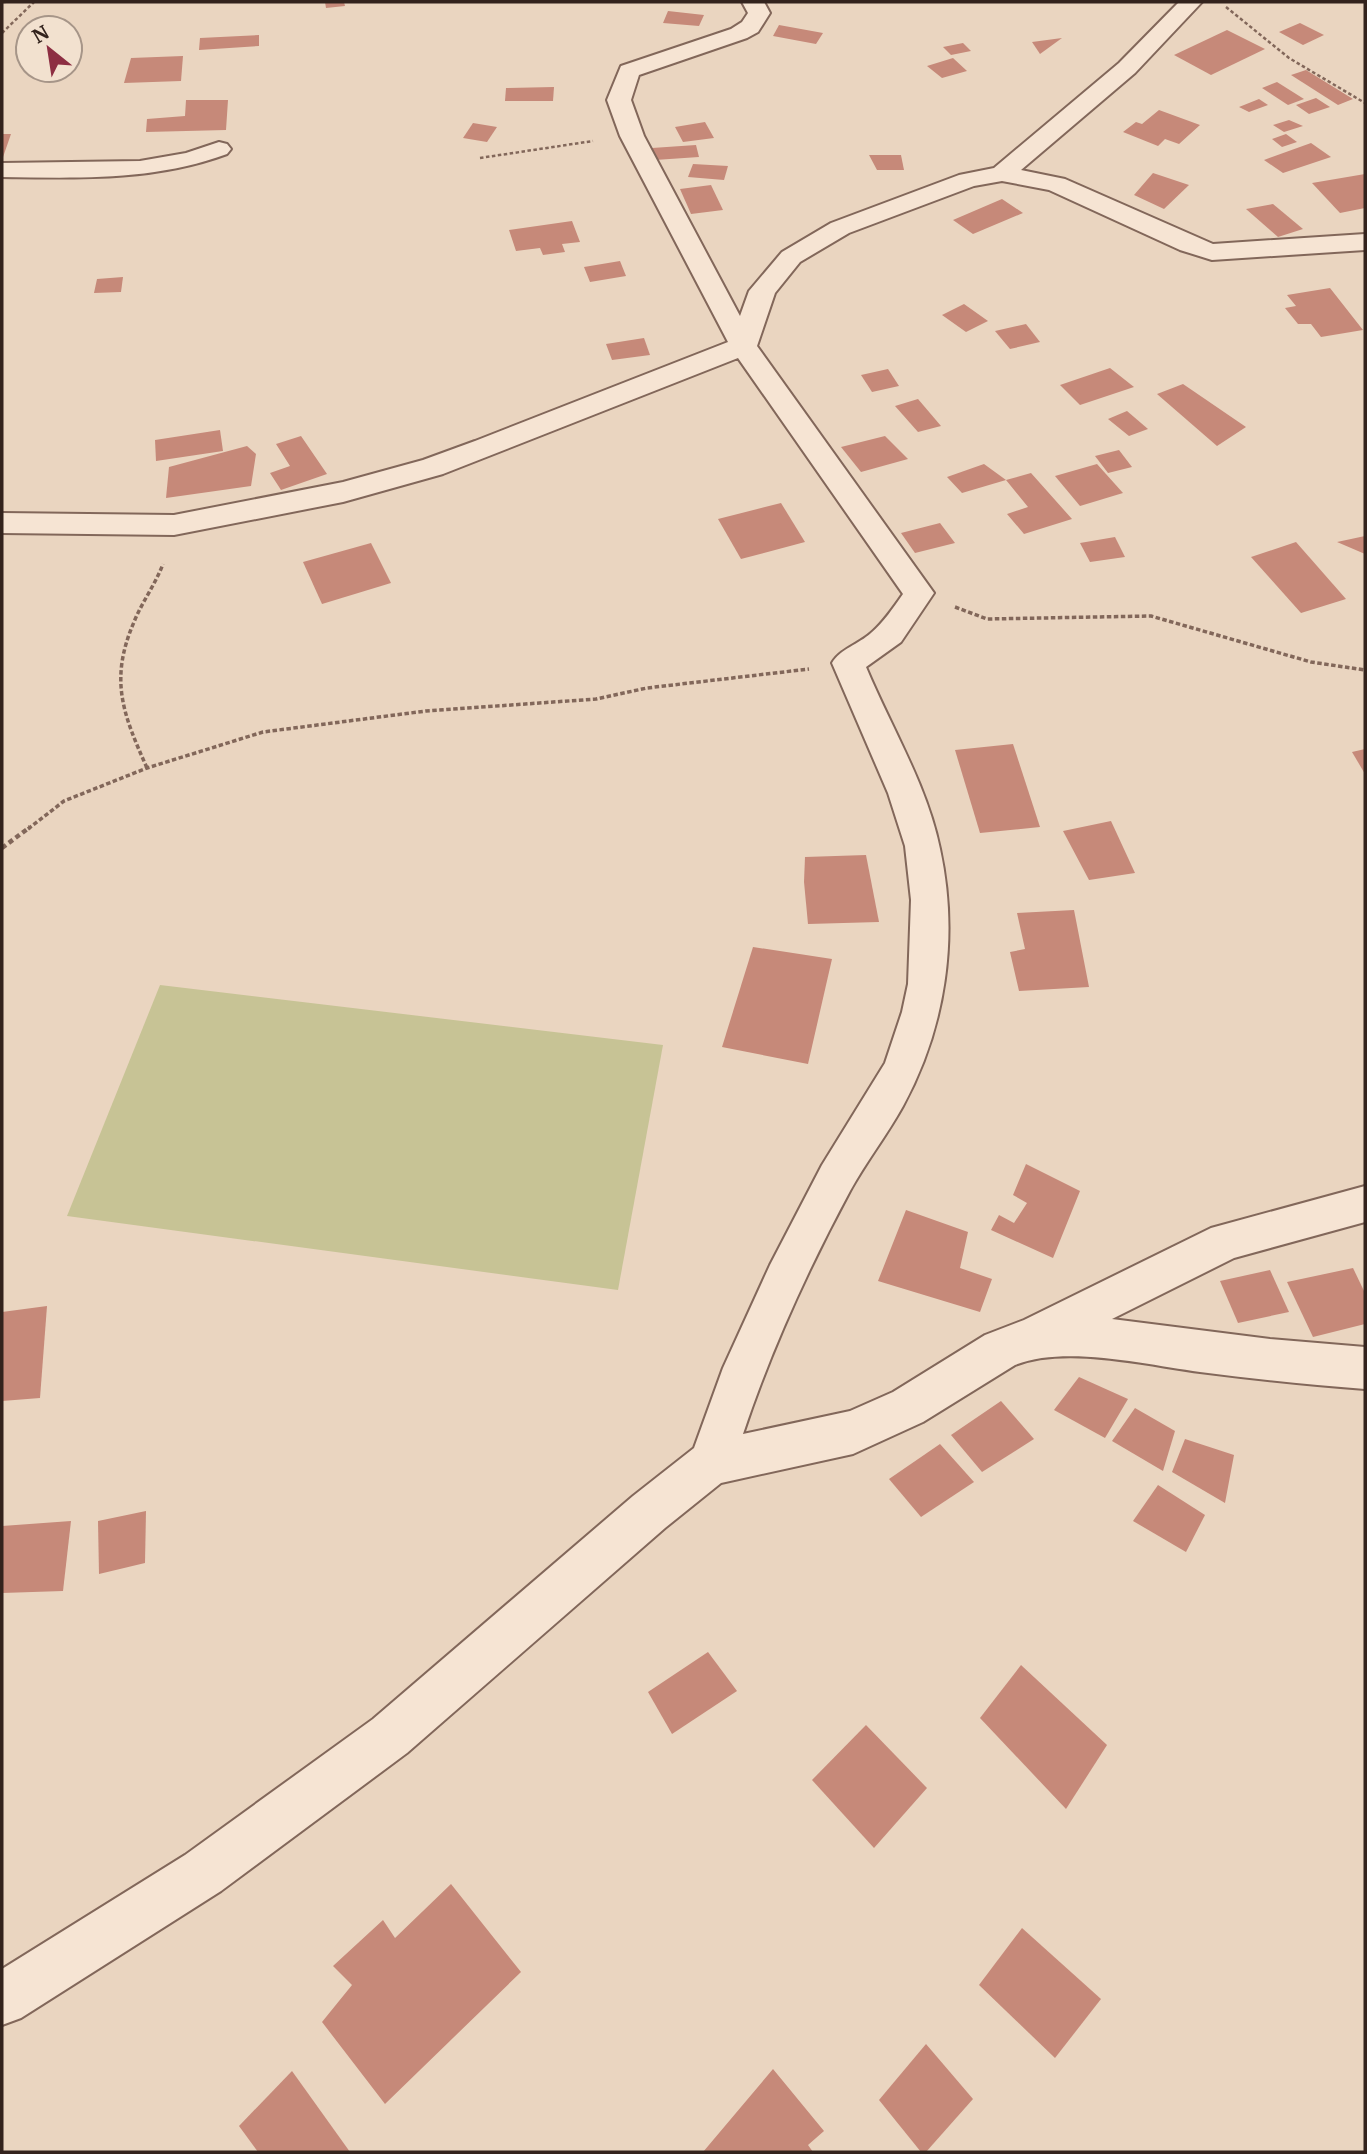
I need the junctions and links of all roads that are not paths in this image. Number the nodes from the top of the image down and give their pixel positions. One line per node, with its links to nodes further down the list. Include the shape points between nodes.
1 (753, 2): 7 (street, via 759,13 751,26 629,71 619,100 632,136)
2 (1191, 2): 5 (street, via 1128,68)
3 (219, 149): 4 (street, via 167,166)
4 (2, 170)
5 (1002, 174): 6 (street, via 1056,184 1212,252); 7 (street, via 968,180 840,228 791,257 762,291)
6 (1365, 242)
7 (743, 346): 8 (street, via 433,467 343,492 174,525); 12 (street, via 919,593 877,648 848,663 913,813 927,869 930,943 925,999 915,1040 891,1091 833,1183 778,1294 744,1370)
8 (2, 523)
9 (1365, 1204): 10 (street, via 1226,1241)
10 (1031, 1338): 11 (street, via 1090,1337); 12 (street, via 1000,1350 908,1406 853,1432)
11 (1365, 1368)
12 (711, 1463): 13 (street, via 390,1736 203,1873)
13 (4, 1990)

